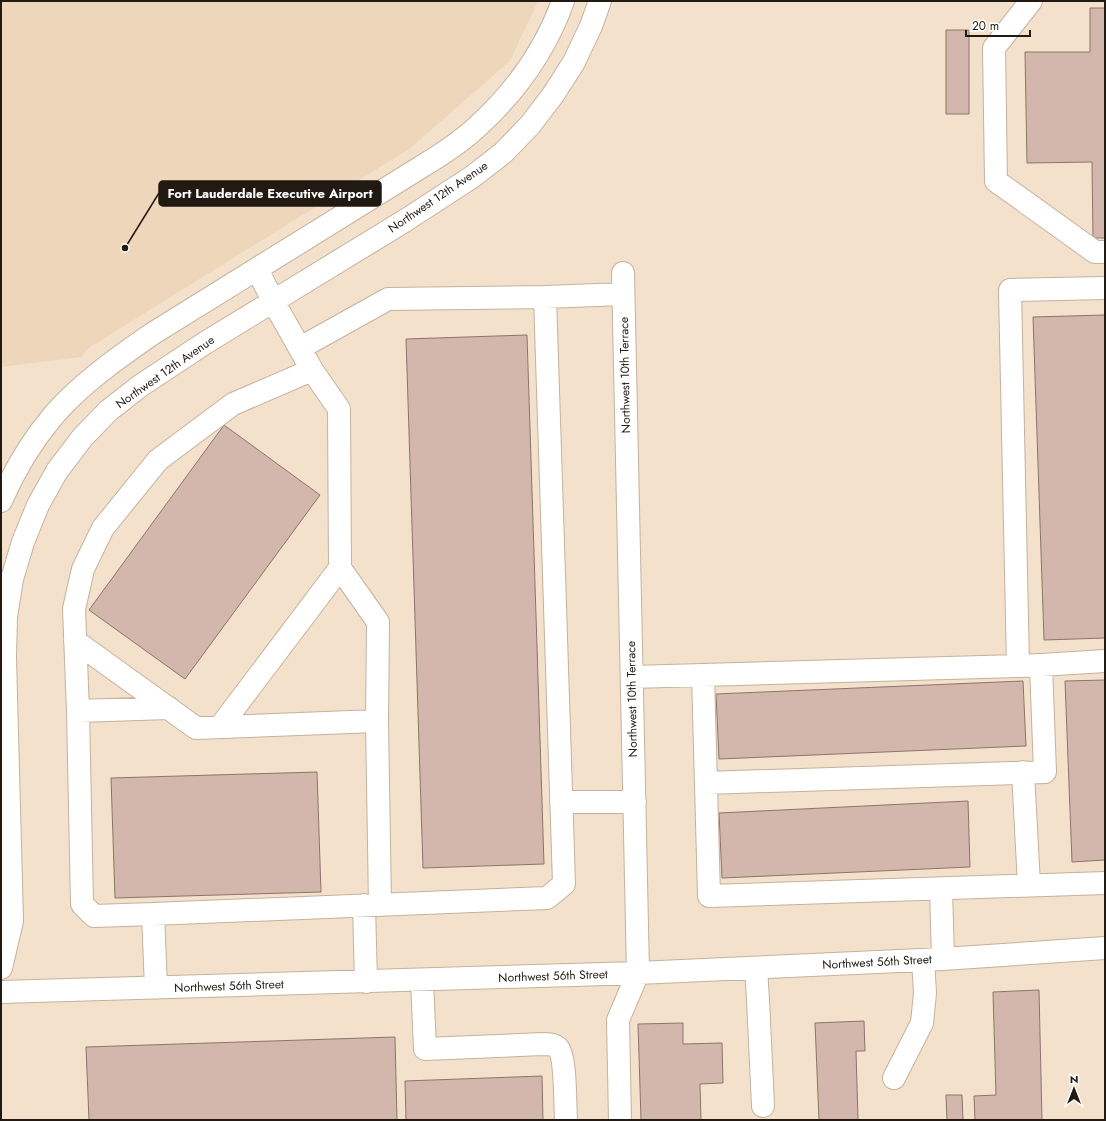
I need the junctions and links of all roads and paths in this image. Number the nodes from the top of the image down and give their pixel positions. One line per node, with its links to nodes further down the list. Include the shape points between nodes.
1 (563, 1): 5 (street, via 544,44 524,74 478,127 451,148)
2 (600, 1): 10 (street, Northwest 12th Avenue, via 574,62 553,95 530,125 503,153 406,220)
3 (1031, 1): 4 (street, via 994,48 996,181 1095,252)
4 (1105, 252)
5 (257, 269): 10 (street); 13 (street, via 152,334 83,385 53,415 27,451)
6 (623, 273): 8 (street, Northwest 10th Terrace)
7 (1105, 288): 18 (street, via 1010,290)
8 (623, 294): 9 (street); 20 (street, Northwest 10th Terrace)
9 (545, 297): 11 (street, via 388,299); 27 (street)
10 (273, 301): 11 (street); 36 (street, Northwest 12th Avenue, via 140,386 108,411 82,438 57,471 38,505 25,536 12,579 6,617 12,921)
11 (300, 348): 12 (street)
12 (312, 370): 14 (street, via 339,409); 15 (street, via 233,404 158,460 103,528 83,569 74,609)
13 (1, 502)
14 (340, 568): 23 (street, via 378,622); 24 (street)
15 (75, 641): 21 (street); 22 (street)
16 (1105, 661): 17 (street)
17 (1040, 665): 18 (street); 25 (street, via 1045,772)
18 (1018, 666): 19 (street)
19 (703, 675): 20 (street); 26 (street)
20 (632, 677): 28 (street, Northwest 10th Terrace)
21 (169, 708): 22 (street); 24 (street, via 196,728)
22 (78, 711): 33 (street, via 82,904 94,916)
23 (377, 721): 24 (street); 32 (street)
24 (220, 727)
25 (1024, 772): 26 (street); 30 (street)
26 (706, 783): 31 (street, via 709,896)
27 (561, 802): 28 (street); 32 (street, via 564,884 548,898)
28 (634, 802): 38 (street, Northwest 10th Terrace)
29 (1105, 883): 30 (street)
30 (1029, 886): 31 (street)
31 (941, 889): 35 (street)
32 (372, 905): 33 (street); 40 (street)
33 (153, 914): 41 (street)
34 (1105, 948): 35 (street, Northwest 56th Street)
35 (933, 959): 37 (street, Northwest 56th Street); 43 (street, via 925,993 922,1023)
36 (1, 968)
37 (756, 968): 38 (street, Northwest 56th Street); 44 (street)
38 (638, 973): 39 (street, Northwest 56th Street); 46 (street, Northwest 10th Terrace, via 618,1020)
39 (422, 980): 40 (street, Northwest 56th Street); 45 (street, via 425,1048 543,1044 559,1048 564,1068)
40 (366, 982): 41 (street, Northwest 56th Street)
41 (156, 988): 42 (street, Northwest 56th Street)
42 (1, 992)
43 (894, 1078)
44 (763, 1106)
45 (566, 1120)
46 (620, 1120)

